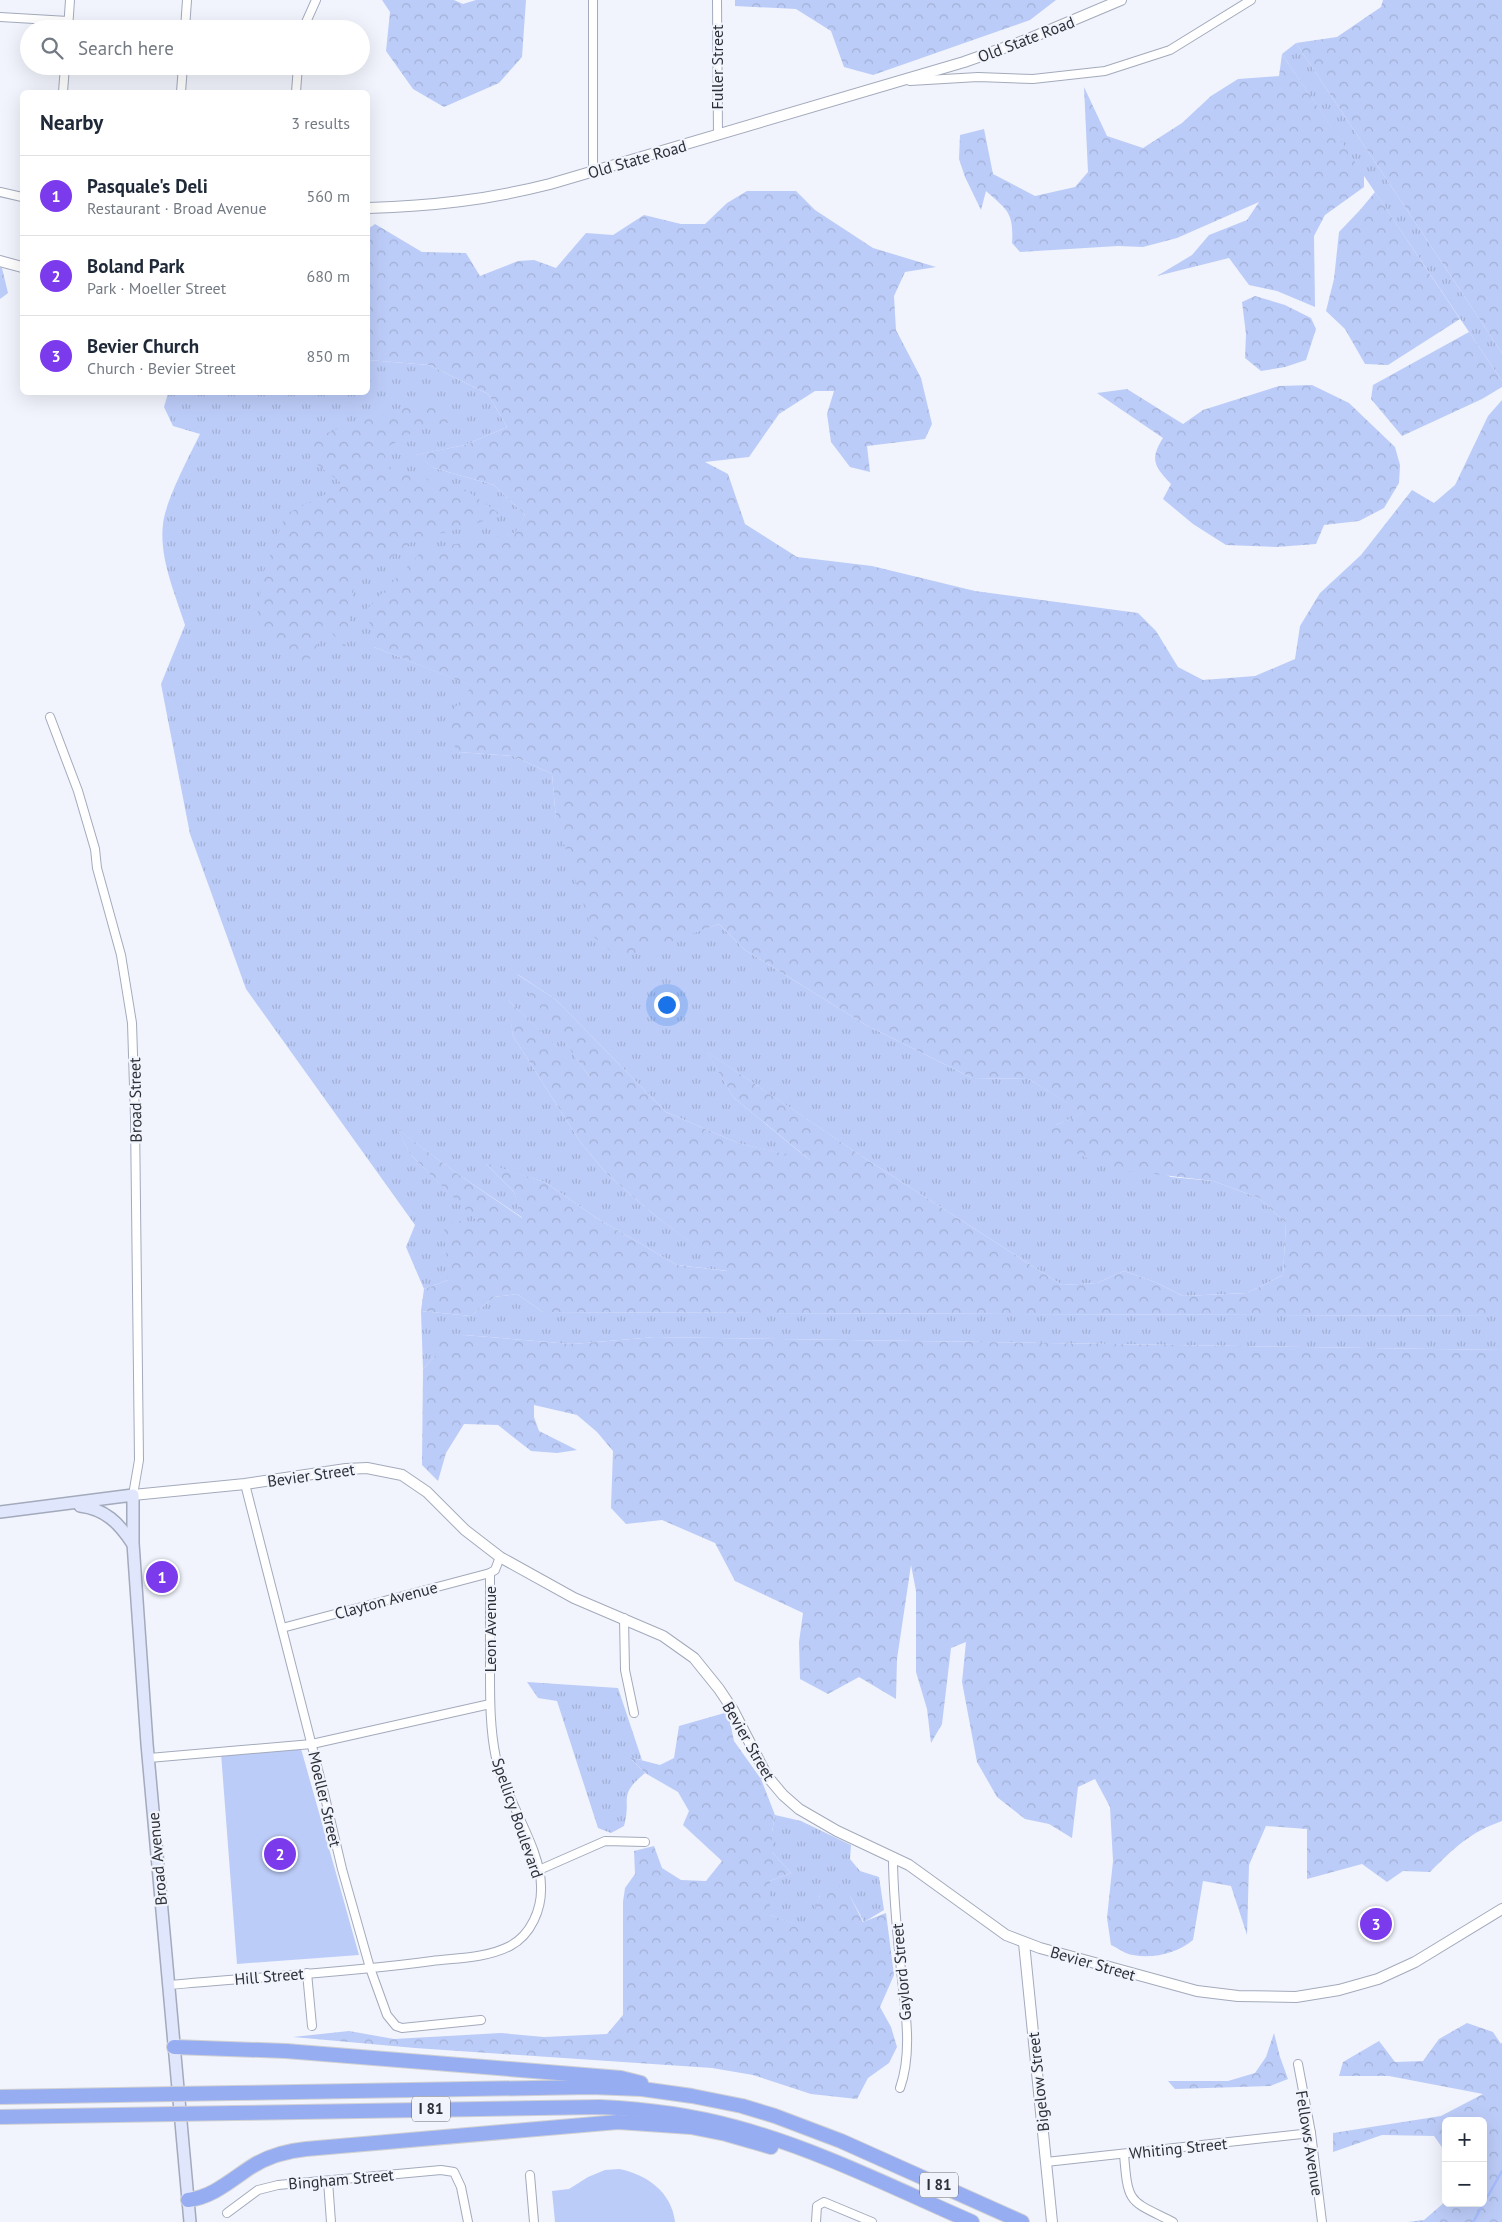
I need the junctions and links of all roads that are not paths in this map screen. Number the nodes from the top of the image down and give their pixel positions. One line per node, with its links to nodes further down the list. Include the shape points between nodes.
1 (70, 0): 10 (street)
2 (187, 0): 11 (street)
3 (316, 0): 12 (street)
4 (593, 0): 21 (street)
5 (717, 0): 20 (street, Fuller Street)
6 (1121, 0): 16 (street, Old State Road, via 1026,40)
7 (1251, 0): 16 (street, Old State Road, via 1170,50 1105,71 1033,79 978,77)
8 (0, 16): 9 (street)
9 (30, 20)
10 (68, 20)
11 (186, 20)
12 (307, 20)
13 (64, 75): 17 (street)
14 (182, 75): 18 (street)
15 (297, 75): 19 (street)
16 (901, 81): 20 (street, Old State Road)
17 (63, 90)
18 (181, 90)
19 (296, 90)
20 (718, 135): 21 (street, Old State Road)
21 (593, 172): 24 (street, Old State Road, via 506,195 462,202)
22 (0, 192): 23 (street)
23 (20, 197)
24 (370, 208)
25 (0, 261): 26 (street)
26 (20, 266)
27 (50, 717): 29 (street, Broad Street, via 78,791 92,841 96,868 121,955 132,1022 139,1460)
28 (245, 1484): 29 (street, Bevier Street); 33 (street, Bevier Street, via 346,1469 367,1468 396,1473 427,1492 465,1530); 36 (street, Moeller Street)
29 (133, 1495): 30 (main road, Bevier Street); 32 (main road, Broad Avenue)
30 (64, 1505): 31 (main road, Bevier Street); 32 (main road, via 88,1506 103,1512)
31 (0, 1512)
32 (133, 1543): 40 (main road, Broad Avenue)
33 (500, 1557): 34 (street, Leon Avenue, via 495,1570); 35 (street, Bevier Street, via 551,1586)
34 (490, 1573): 36 (street, Clayton Avenue); 37 (street, Leon Avenue)
35 (624, 1618): 38 (street, via 625,1670); 42 (street, Bevier Street, via 663,1636 699,1664 733,1710 768,1776 787,1798 809,1816)
36 (282, 1628): 39 (street, Moeller Street)
37 (490, 1704): 39 (street); 43 (street, Spellicy Boulevard, via 500,1776)
38 (634, 1713)
39 (312, 1744): 40 (street); 46 (street, Moeller Street)
40 (149, 1758): 48 (main road, Broad Avenue)
41 (645, 1842): 43 (street, via 605,1841)
42 (893, 1856): 45 (street, Bevier Street, via 920,1871 994,1927); 53 (street, Gaylord Street, via 893,1892 906,2032 906,2061)
43 (539, 1870): 46 (street, Spellicy Boulevard, via 541,1897 533,1922 509,1947 489,1954)
44 (1502, 1909): 45 (street, Bevier Street, via 1415,1962 1378,1980 1340,1990 1296,1996 1259,1997 1197,1991)
45 (1024, 1942): 59 (street, Bigelow Street)
46 (370, 1968): 47 (street, Hill Street); 49 (street, Moeller Street, via 388,2015 396,2026)
47 (308, 1973): 48 (street, Hill Street); 50 (street)
48 (168, 1985): 51 (main road, Broad Avenue)
49 (481, 2020)
50 (312, 2026)
51 (174, 2047): 54 (highway, via 286,2051 621,2078); 63 (main road, Broad Avenue)
52 (1298, 2064): 57 (street, Fellows Avenue)
53 (900, 2088)
54 (692, 2096): 55 (highway, I 81, bridge, via 642,2089 591,2087); 73 (highway, I 81, via 792,2121)
55 (0, 2097)
56 (0, 2117): 60 (highway, I 81, bridge, via 551,2107 634,2109 733,2126 792,2144)
57 (1311, 2134): 58 (street, Whiting Street); 75 (street, Fellows Avenue)
58 (1124, 2154): 59 (street, Whiting Street); 74 (street, via 1126,2183 1131,2198)
59 (1046, 2162): 65 (street, Bigelow Street)
60 (845, 2166): 63 (highway, via 691,2127 604,2122 290,2151 258,2163 211,2194); 72 (highway, I 81)
61 (530, 2174): 69 (street)
62 (328, 2181): 64 (street, Bingham Street, via 278,2184 258,2190); 67 (street); 68 (street, Bingham Street, via 441,2170 454,2172)
63 (188, 2200): 66 (main road, Broad Avenue)
64 (227, 2213)
65 (1052, 2220)
66 (190, 2222)
67 (331, 2222)
68 (468, 2222)
69 (534, 2222)
70 (816, 2222): 71 (street, via 816,2212 824,2202)
71 (872, 2222)
72 (972, 2222)
73 (1022, 2222)
74 (1173, 2222)
75 (1322, 2222)

